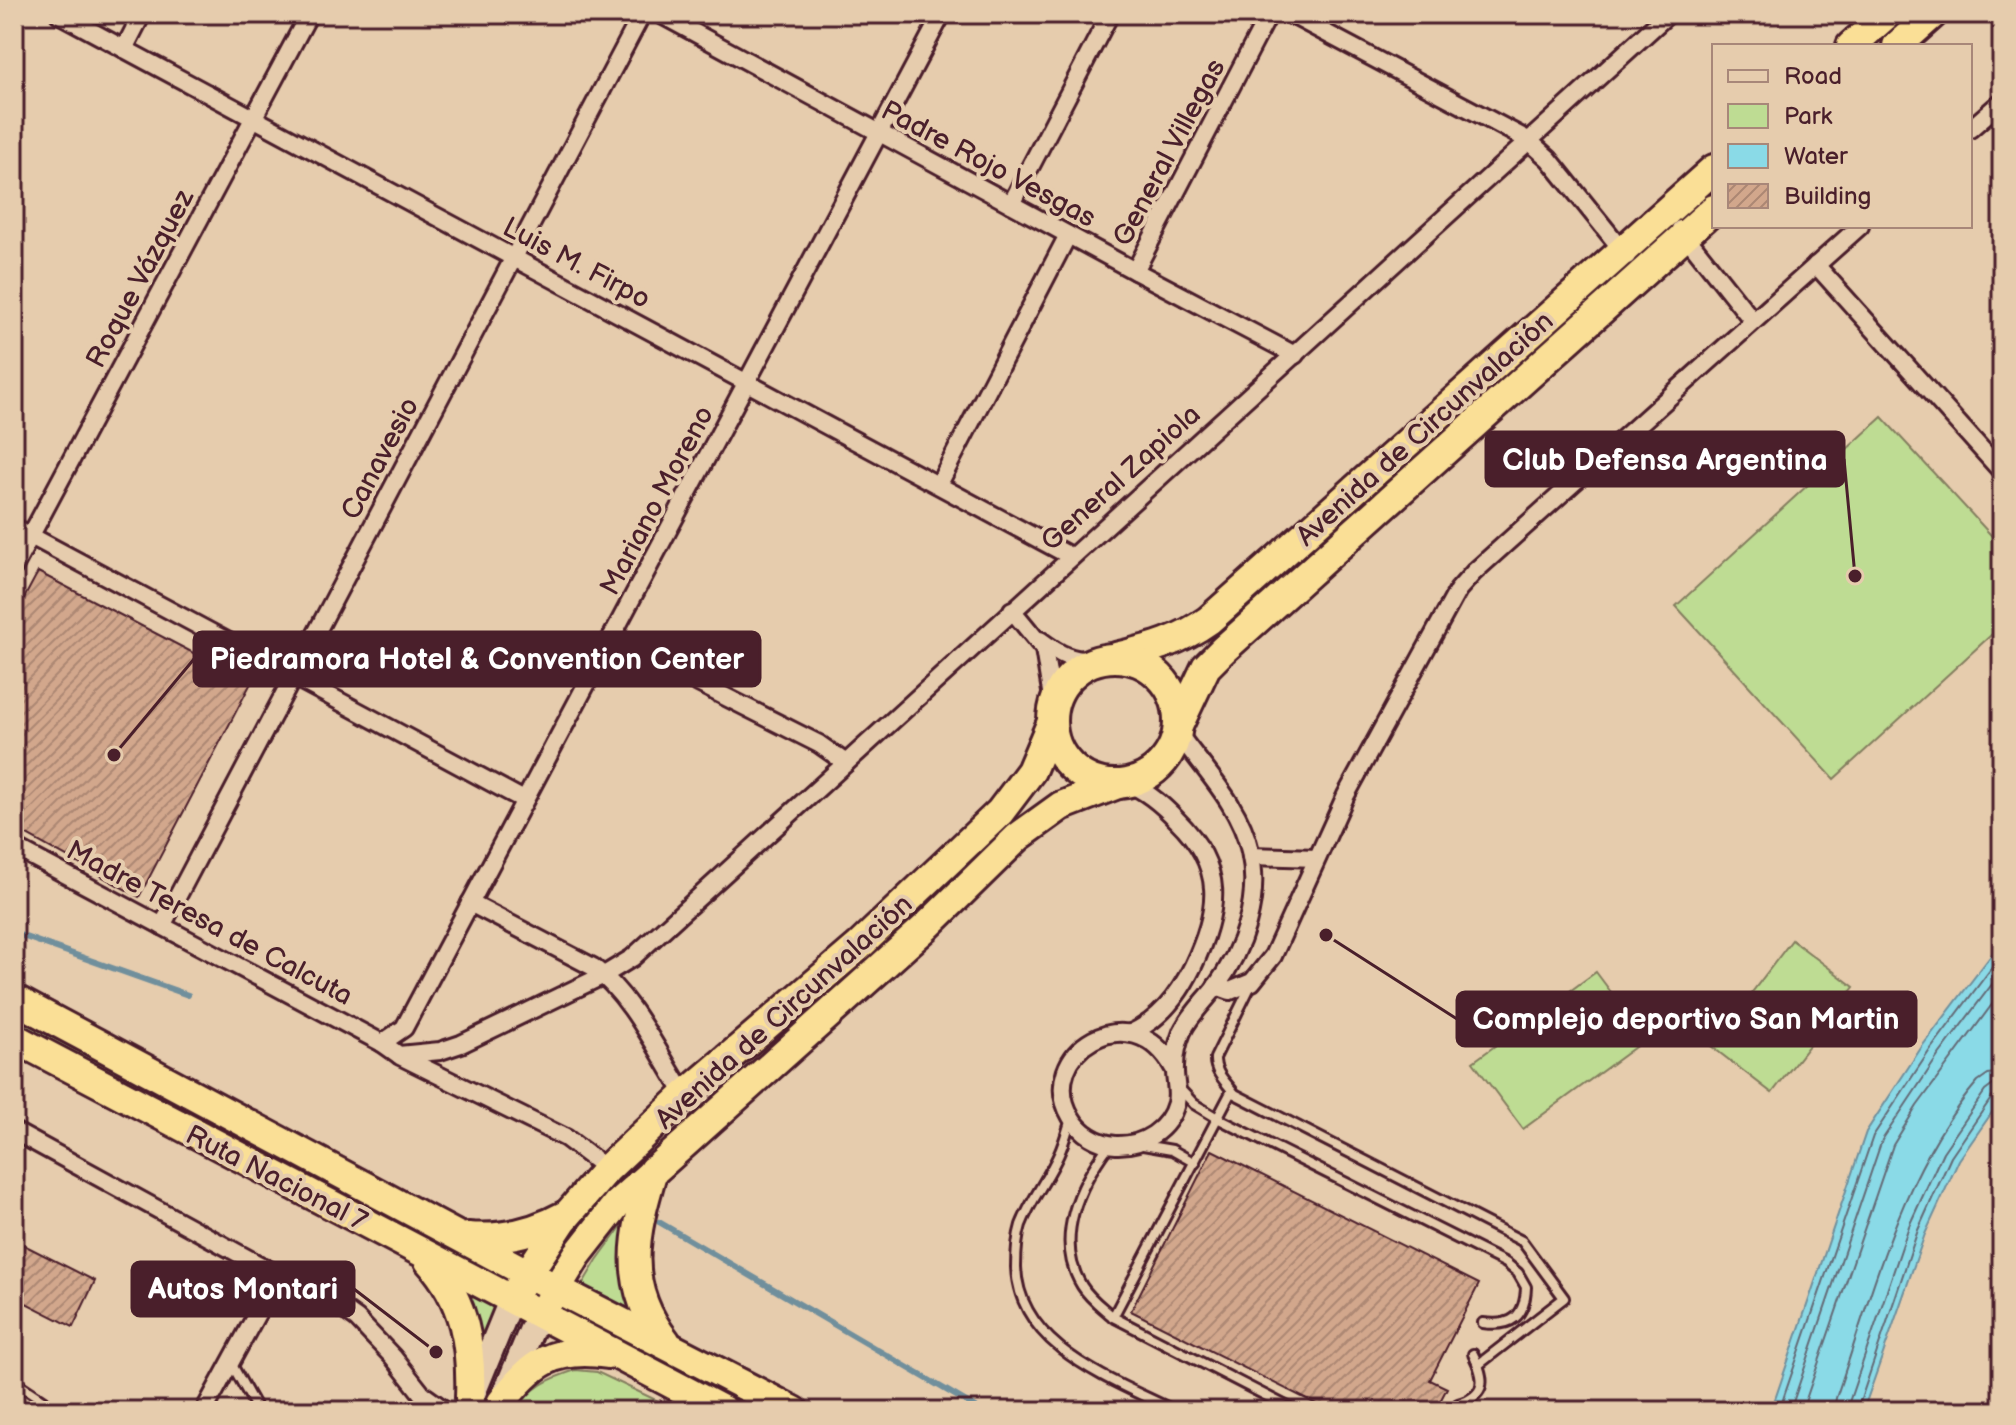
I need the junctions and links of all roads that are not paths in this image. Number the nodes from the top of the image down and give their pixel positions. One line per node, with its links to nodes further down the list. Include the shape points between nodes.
1 (59, 14): 15 (street, Luis M. Firpo)
2 (142, 14): 15 (street)
3 (309, 14): 17 (street, Roque Vázquez)
4 (642, 14): 29 (street, Canavesio)
5 (660, 14): 19 (street, Padre Rojo Vesgas)
6 (942, 14): 19 (street, Mariano Moreno)
7 (1110, 14): 22 (street)
8 (1269, 14): 31 (street, General Villegas)
9 (1290, 14): 20 (street)
10 (1668, 14): 20 (street, General Zapiola)
11 (1887, 14): 13 (highway)
12 (1933, 14): 14 (highway)
13 (1853, 44)
14 (1899, 44)
15 (124, 49): 17 (street, Luis M. Firpo)
16 (2002, 101): 18 (street)
17 (254, 118): 29 (street, Luis M. Firpo); 39 (street, Roque Vázquez)
18 (1972, 127)
19 (879, 133): 22 (street, Padre Rojo Vesgas); 35 (street, Mariano Moreno)
20 (1528, 140): 28 (street); 34 (street, General Zapiola)
21 (1712, 171): 24 (highway, Avenida de Circunvalación)
22 (1011, 204): 26 (street, Padre Rojo Vesgas)
23 (1712, 211): 27 (highway, Avenida de Circunvalación)
24 (1665, 212): 27 (street); 28 (highway, Avenida de Circunvalación)
25 (1858, 228): 30 (street)
26 (1068, 235): 31 (street, Padre Rojo Vesgas); 37 (street)
27 (1685, 235): 32 (highway, Avenida de Circunvalación); 33 (street)
28 (1622, 250): 32 (street); 45 (highway, Avenida de Circunvalación, via 1209,620 1173,642)
29 (512, 258): 35 (street, Luis M. Firpo); 46 (street, Canavesio)
30 (1816, 265): 33 (street); 36 (street)
31 (1135, 271): 34 (street, Padre Rojo Vesgas)
32 (1641, 273): 48 (highway, Avenida de Circunvalación, via 1214,659 1198,681)
33 (1753, 321): 54 (street, via 1458,590)
34 (1295, 355): 40 (street, General Zapiola)
35 (747, 382): 37 (street, Luis M. Firpo); 44 (street, Mariano Moreno)
36 (2002, 472)
37 (939, 484): 40 (street, Luis M. Firpo)
38 (14, 527): 39 (street)
39 (30, 536): 41 (street, Roque Vázquez); 46 (street)
40 (1070, 556): 42 (street, General Zapiola)
41 (14, 567)
42 (1012, 610): 43 (street); 49 (street, General Zapiola)
43 (1036, 636): 45 (street, via 1078,661); 47 (street, via 1044,649)
44 (611, 639): 49 (street, via 819,744); 51 (street, Mariano Moreno)
45 (1106, 658): 47 (highway, Avenida de Circunvalación, via 1077,670 1062,685); 48 (highway, via 1137,661 1155,671 1178,706)
46 (294, 677): 51 (street); 56 (street, Canavesio)
47 (1052, 714): 50 (highway, via 1056,745 1067,763 1083,776); 67 (highway, Avenida de Circunvalación, via 1031,771 1000,812 859,946)
48 (1178, 729): 50 (highway, Avenida de Circunvalación, via 1161,765 1144,778); 53 (street, via 1232,809)
49 (846, 763): 57 (street, General Zapiola, via 632,958)
50 (1123, 783): 61 (street, via 1142,789 1163,806 1199,845 1209,864 1215,901 1204,944 1187,979 1155,1019); 74 (highway, Avenida de Circunvalación, via 1061,806 1018,837 927,926)
51 (524, 800): 55 (street, Mariano Moreno)
52 (14, 847): 56 (street, Madre Teresa de Calcuta)
53 (1251, 856): 54 (street); 59 (street, via 1254,877 1246,928)
54 (1317, 858): 58 (street, via 1273,956)
55 (470, 903): 57 (street); 63 (street, Mariano Moreno, via 404,1028)
56 (162, 926): 63 (street, Madre Teresa de Calcuta)
57 (604, 975): 64 (street, General Zapiola, via 461,1044); 67 (street)
58 (1252, 982): 59 (street, via 1230,991); 66 (lane, via 1215,1058 1219,1074)
59 (1216, 986): 65 (street, via 1181,1034)
60 (14, 999): 76 (highway)
61 (1131, 1033): 65 (street, via 1154,1042 1166,1054); 68 (street, via 1105,1034 1076,1053 1064,1084)
62 (14, 1038): 77 (highway, Ruta Nacional 7)
63 (382, 1043): 64 (street, Madre Teresa de Calcuta)
64 (399, 1055): 73 (street, Madre Teresa de Calcuta, via 566,1138)
65 (1176, 1078): 69 (lane, via 1194,1104); 71 (street, via 1176,1103 1169,1119 1150,1136)
66 (1234, 1093): 69 (lane); 89 (lane, via 1522,1241 1564,1298)
67 (685, 1095): 73 (highway, Avenida de Circunvalación)
68 (1071, 1117): 71 (street, via 1094,1139); 99 (lane, via 1058,1157 1020,1228 1017,1279 1024,1308 1064,1351)
69 (1219, 1119): 72 (lane); 84 (lane, via 1506,1263 1526,1287 1522,1310 1500,1325)
70 (14, 1131): 79 (street)
71 (1118, 1145): 72 (lane, via 1154,1145); 83 (lane, via 1093,1166 1080,1192 1069,1238 1081,1284)
72 (1195, 1163): 83 (lane)
73 (607, 1169): 75 (highway, Avenida de Circunvalación)
74 (653, 1169): 80 (highway, Avenida de Circunvalación, via 617,1204); 85 (highway, via 636,1233 635,1270 651,1323)
75 (570, 1213): 76 (highway, via 500,1238); 78 (highway, Avenida de Circunvalación)
76 (460, 1236): 78 (highway)
77 (417, 1249): 81 (highway, Ruta Nacional 7); 92 (highway, via 446,1279 459,1308 469,1350)
78 (528, 1272): 80 (highway); 81 (highway, Avenida de Circunvalación)
79 (278, 1275): 88 (street); 92 (street, via 357,1319 422,1394)
80 (555, 1288): 82 (highway, Avenida de Circunvalación); 85 (highway)
81 (512, 1298): 82 (highway, Ruta Nacional 7); 92 (main road)
82 (542, 1313): 87 (highway, Ruta Nacional 7); 93 (main road)
83 (1113, 1317): 100 (lane)
84 (1483, 1323)
85 (669, 1347): 98 (highway)
86 (1473, 1354): 89 (lane)
87 (616, 1355): 93 (highway, via 575,1351 534,1366); 97 (highway, Ruta Nacional 7)
88 (231, 1362): 95 (street); 96 (lane)
89 (1478, 1365): 91 (lane, via 1479,1392)
90 (14, 1381): 94 (lane)
91 (1458, 1404)
92 (461, 1407)
93 (499, 1407)
94 (59, 1411)
95 (204, 1411)
96 (258, 1411)
97 (724, 1411)
98 (794, 1411)
99 (1175, 1411)
100 (1296, 1411)

